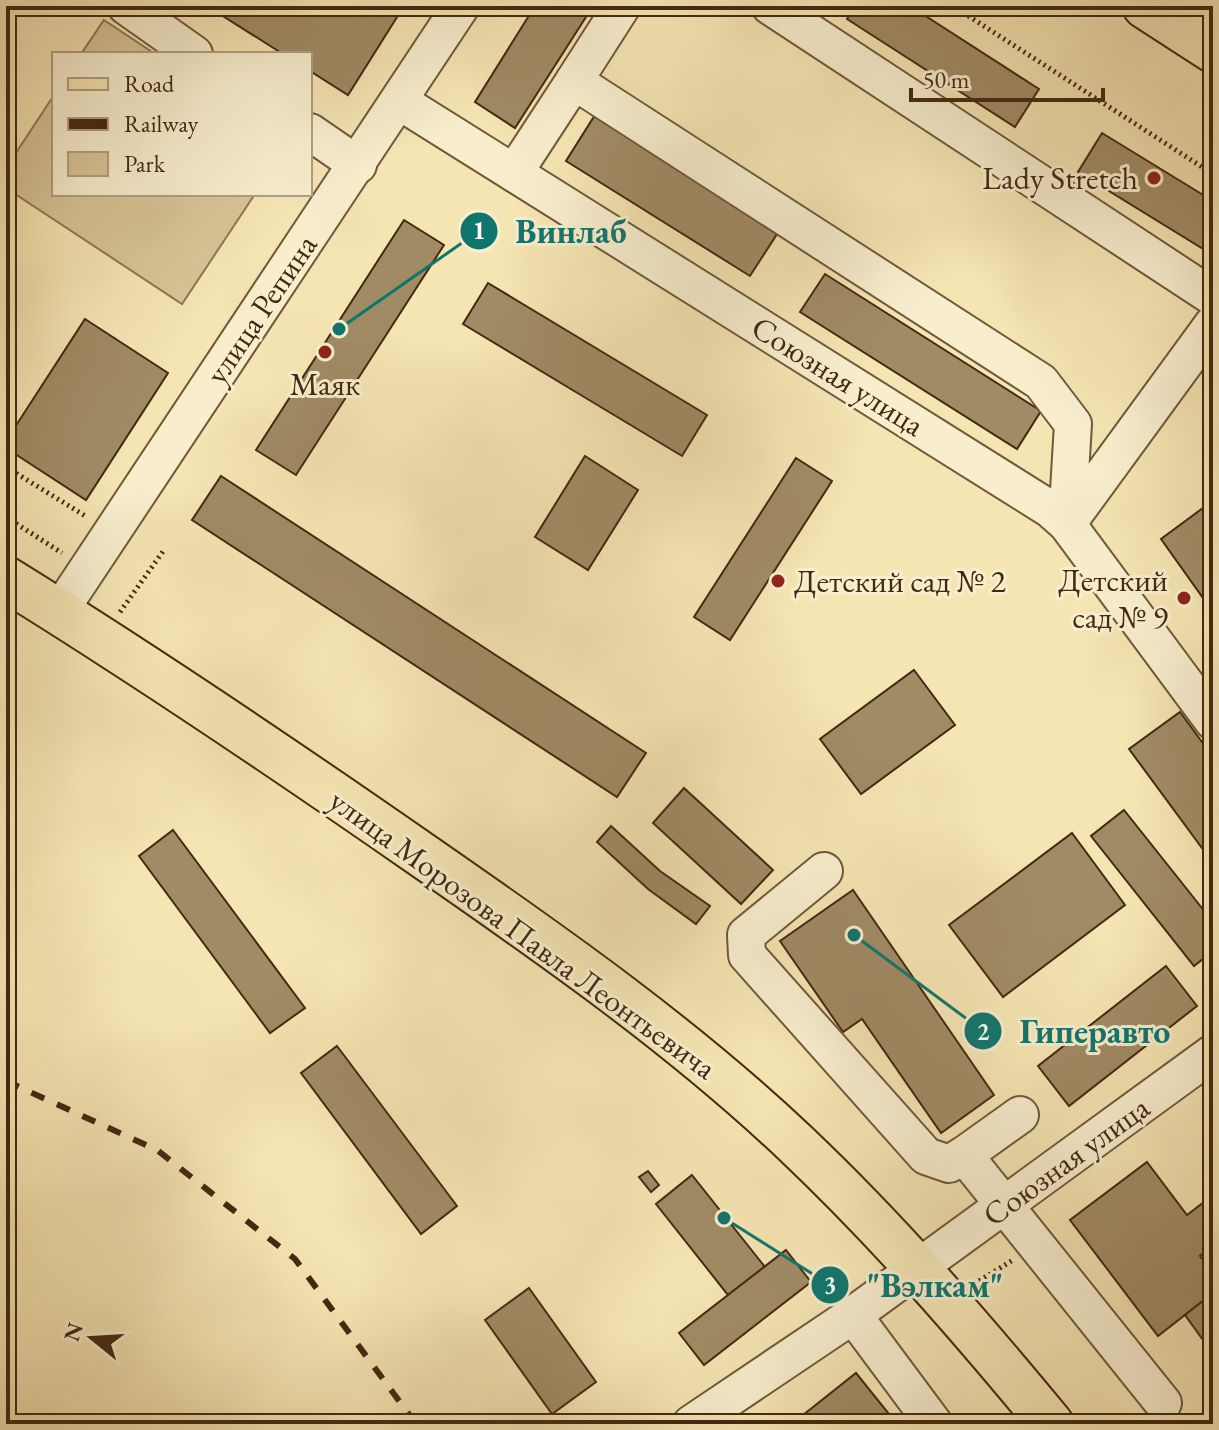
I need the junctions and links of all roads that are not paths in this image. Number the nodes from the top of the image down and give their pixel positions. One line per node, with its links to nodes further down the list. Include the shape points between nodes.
1 (126, 6): 7 (street)
2 (461, 6): 9 (street, улица Репина)
3 (622, 6): 8 (street)
4 (770, 6): 13 (street)
5 (1145, 6): 6 (main road)
6 (1213, 50)
7 (191, 52)
8 (574, 81): 12 (street); 15 (street, via 1041,382 1073,424)
9 (399, 101): 11 (street, улица Репина); 12 (street, Союзная улица)
10 (312, 133): 11 (street)
11 (358, 165): 17 (street, улица Репина)
12 (514, 173): 15 (street, Союзная улица)
13 (1213, 297)
14 (1213, 324): 15 (street)
15 (1067, 524): 18 (street, Союзная улица)
16 (6, 579): 17 (main road, улица Морозова Павла Леонтьевича)
17 (59, 612): 24 (main road, улица Морозова Павла Леонтьевича, via 263,744 504,912 676,1041 794,1142)
18 (1213, 721)
19 (824, 871): 22 (street, via 746,935 747,955 926,1156 949,1164)
20 (1213, 1053): 23 (street, Союзная улица)
21 (1020, 1115): 22 (street)
22 (964, 1155): 23 (street)
23 (1003, 1207): 24 (street, Союзная улица); 26 (street)
24 (919, 1269): 25 (street, Союзная улица); 29 (main road, улица Морозова Павла Леонтьевича)
25 (853, 1315): 27 (street, Союзная улица); 28 (street)
26 (1163, 1403)
27 (691, 1424)
28 (934, 1424)
29 (1051, 1424)

